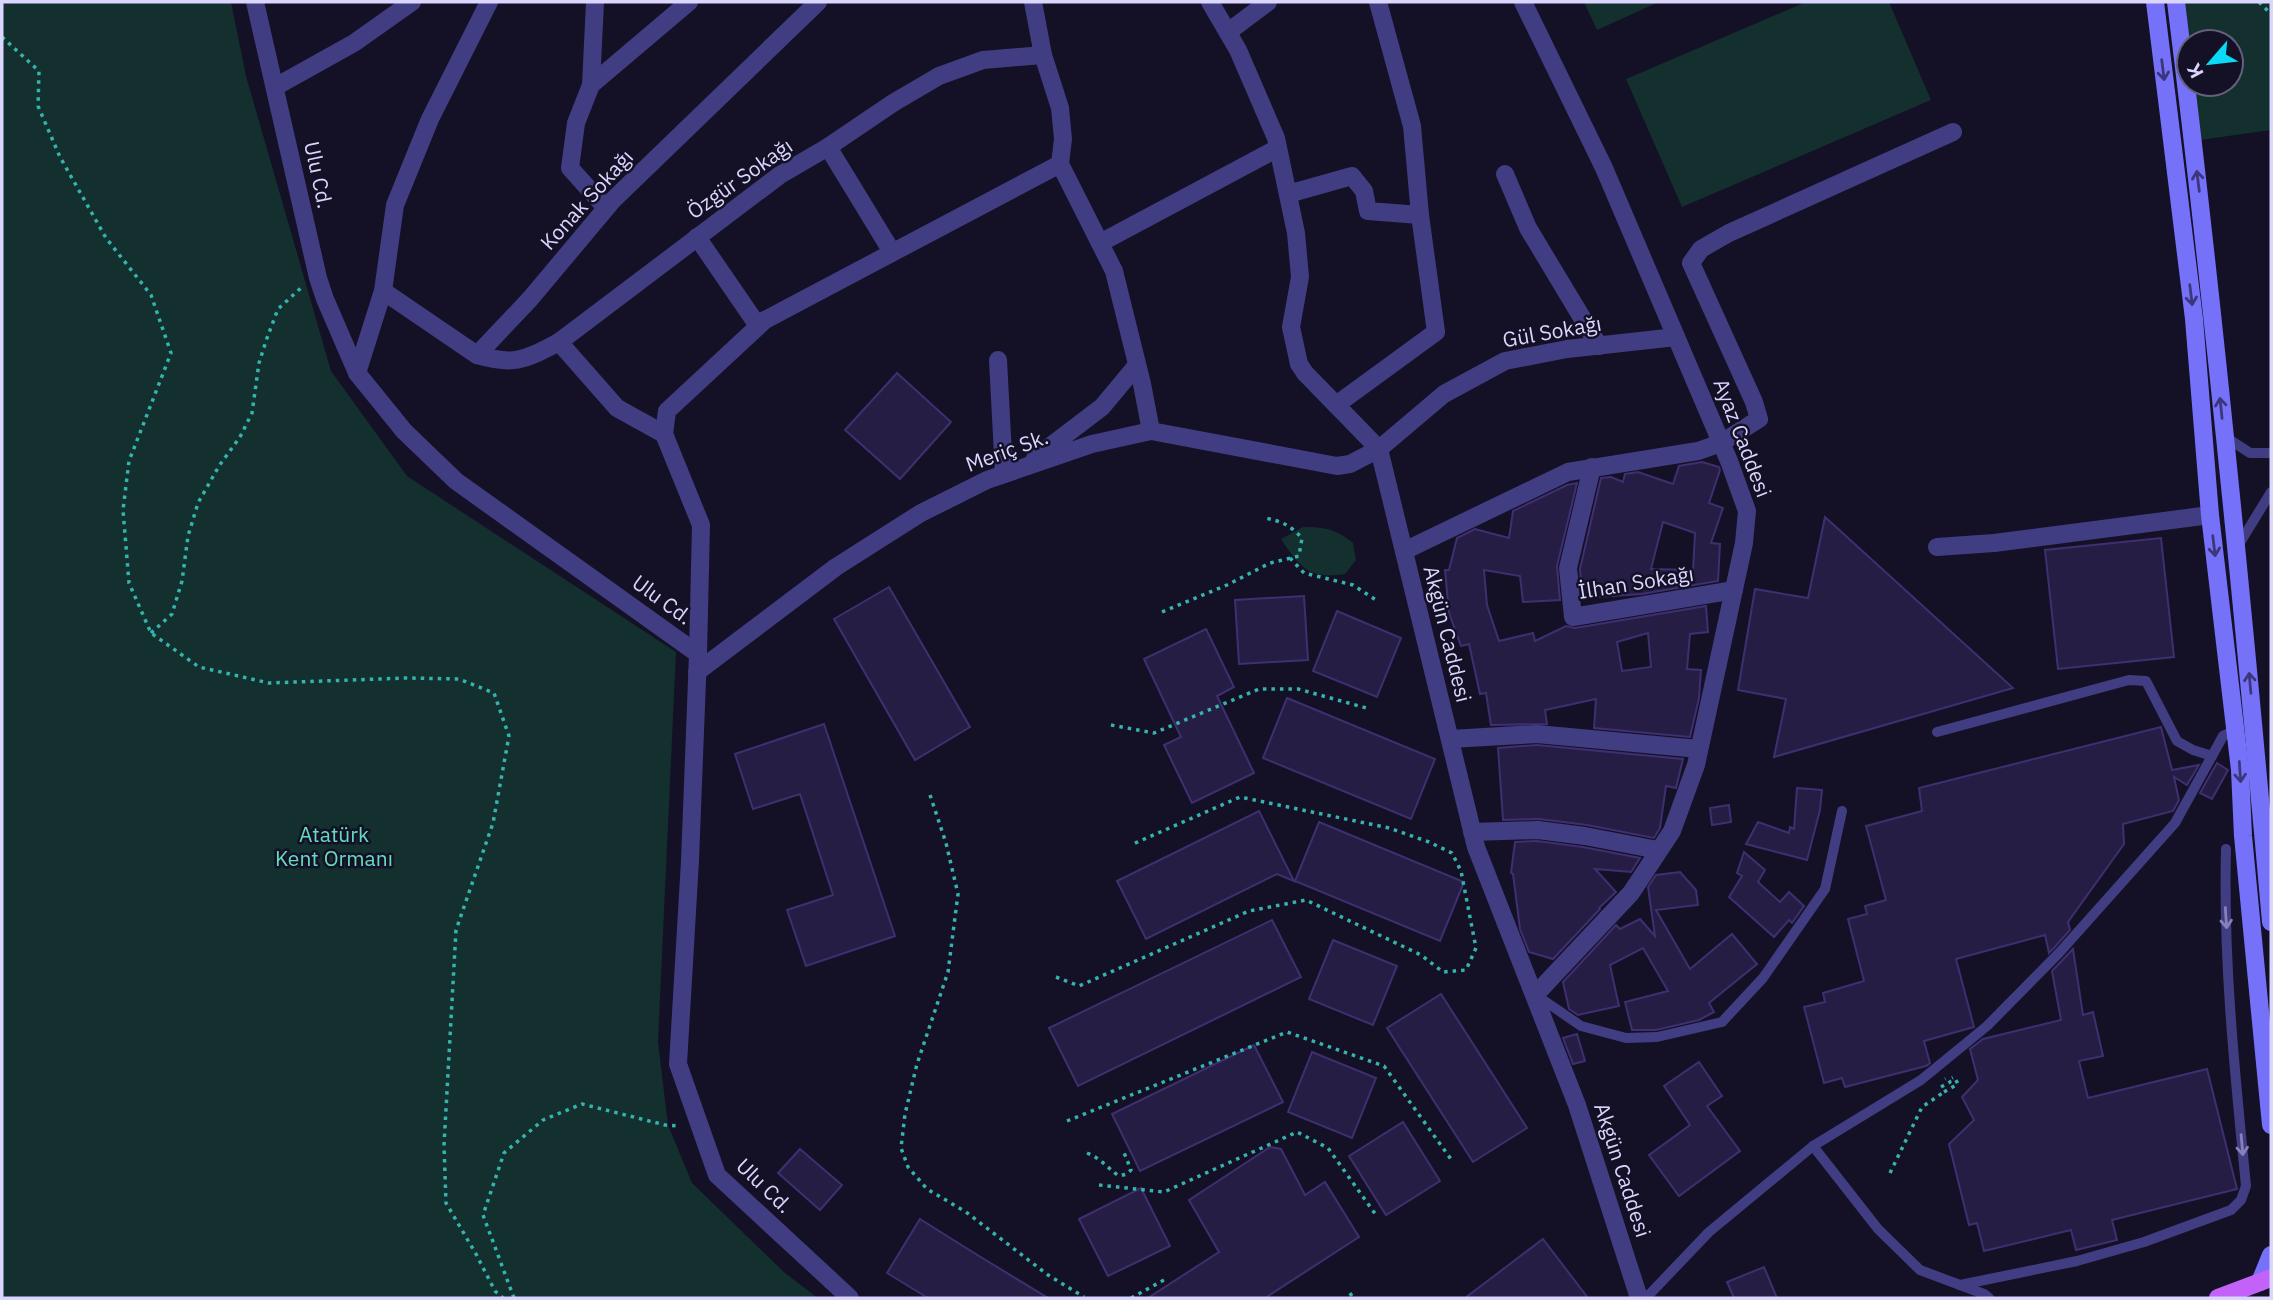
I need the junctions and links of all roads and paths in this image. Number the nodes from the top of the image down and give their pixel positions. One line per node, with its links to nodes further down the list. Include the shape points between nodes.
1 (255, 2): 20 (street, Ulu Cd.)
2 (412, 2): 20 (street, via 354,43)
3 (489, 2): 33 (street, via 430,119 396,205)
4 (595, 2): 19 (street)
5 (689, 2): 19 (street)
6 (818, 2): 27 (street, Konak Sokağı)
7 (1033, 2): 18 (street)
8 (1210, 2): 16 (street)
9 (1268, 2): 16 (street)
10 (1378, 2): 28 (street, via 1412,126)
11 (1523, 2): 35 (street, Ayaz Caddesi, via 1604,168)
12 (2155, 2): 52 (main road, one-way to 52, via 2194,319)
13 (2176, 2): 45 (main road, one-way to 13)
14 (2259, 2): 15 (path)
15 (2271, 14)
16 (1228, 32): 23 (street)
17 (2, 37): 61 (path, via 39,71 38,106 60,158 106,239 151,295 172,353 129,461 123,510 129,583)
18 (1043, 55): 22 (street, Özgür Sokağı, via 983,60 939,76); 24 (street, via 1060,108)
19 (591, 85): 27 (street, via 576,123 570,168)
20 (275, 87): 32 (street, Ulu Cd.)
21 (1953, 132): 46 (street, via 1701,249 1691,263 1759,419)
22 (828, 147): 29 (street, Özgür Sokağı, via 780,175); 31 (street)
23 (1278, 148): 26 (street); 30 (street)
24 (1060, 164): 30 (street); 31 (street)
25 (1505, 174): 37 (street, via 1528,228)
26 (1288, 194): 28 (street, via 1352,176 1364,191 1368,211); 42 (street, via 1300,277 1291,327 1299,364)
27 (606, 208): 38 (street, Konak Sokağı)
28 (1420, 215): 42 (street, via 1436,332)
29 (697, 237): 34 (street); 36 (street, Özgür Sokağı)
30 (1100, 243): 40 (street, via 1114,271)
31 (892, 252): 34 (street)
32 (318, 278): 41 (street, Ulu Cd.); 61 (path, via 278,309 259,363 252,413 198,503 172,614)
33 (383, 291): 38 (street); 41 (street)
34 (758, 326): 44 (street, via 667,411)
35 (1676, 337): 37 (street, Gül Sokağı); 46 (street, Ayaz Caddesi)
36 (559, 341): 38 (street, Özgür Sokağı, via 514,362); 44 (street, via 617,408)
37 (1599, 346): 47 (street, Gül Sokağı, via 1505,361 1444,394)
38 (477, 355)
39 (998, 359): 50 (street)
40 (1137, 365): 43 (street); 50 (street, via 1102,407)
41 (357, 373): 62 (street, Ulu Cd., via 404,430 456,481)
42 (1336, 405): 47 (street)
43 (1151, 431): 47 (street, Meriç Sk., via 1337,466); 50 (street, Meriç Sk., via 1092,444)
44 (664, 434): 62 (street, via 701,525)
45 (2224, 436): 48 (lane, via 2250,453); 55 (main road)
46 (1721, 443): 49 (street, via 1698,451); 58 (street, Ayaz Caddesi, via 1747,511)
47 (1379, 449): 56 (street, Akgün Caddesi)
48 (2271, 453)
49 (1592, 467): 56 (street, via 1568,471); 58 (street, İlhan Sokağı, via 1567,568 1573,617)
50 (1013, 471): 63 (street, Meriç Sk., via 921,513 836,566)
51 (2271, 492): 55 (lane)
52 (2210, 514): 54 (street); 66 (main road, one-way to 66)
53 (1265, 517): 57 (path, via 1284,522 1301,538 1299,556)
54 (1937, 547)
55 (2236, 550): 77 (main road, one-way to 55)
56 (1404, 551): 68 (street, Akgün Caddesi)
57 (1290, 558): 59 (path, via 1304,573 1353,584); 60 (path)
58 (1734, 590): 69 (street, Ayaz Caddesi)
59 (1376, 600)
60 (1162, 612)
61 (151, 633): 99 (path, via 199,667 269,683 460,679 494,693 509,736 493,824 456,930 444,1145 446,1203)
62 (698, 654): 63 (street, Ulu Cd.)
63 (698, 672): 101 (street, Ulu Cd., via 678,1064 717,1175)
64 (1370, 709): 65 (path, via 1298,689 1259,689 1154,733)
65 (1111, 725)
66 (2235, 730): 70 (lane, via 2223,736); 85 (main road, one-way to 85)
67 (1937, 732): 70 (lane, via 2129,680 2146,681 2177,741)
68 (1450, 738): 69 (street, via 1537,734); 73 (street, Akgün Caddesi)
69 (1699, 749): 76 (street, Ayaz Caddesi, via 1672,831)
70 (2212, 755): 86 (lane, via 2175,823 1987,1026 1921,1080)
71 (930, 795): 98 (path, via 958,894 948,972 917,1064 901,1148 908,1167 927,1189)
72 (1842, 811): 79 (lane, via 1825,889 1763,978 1722,1022 1657,1037 1626,1038 1581,1026)
73 (1472, 832): 76 (street, via 1538,830); 79 (street, Akgün Caddesi)
74 (1133, 844): 78 (path, via 1240,797 1390,828 1452,853 1461,872 1476,948 1466,970 1443,972 1421,955 1306,900 1249,911 1079,986)
75 (2226, 849): 96 (lane, one-way to 96, via 2235,1075 2246,1186 2241,1200 2231,1210 2144,1242)
76 (1658, 850): 79 (street, Ayaz Caddesi, via 1631,893)
77 (2271, 922)
78 (1056, 977)
79 (1535, 995): 104 (street, Akgün Caddesi, via 1577,1105)
80 (1952, 1078): 82 (path, via 1958,1084)
81 (1941, 1087): 82 (path)
82 (1944, 1092): 90 (path, via 1922,1107)
83 (1067, 1121): 89 (path, via 1287,1032 1384,1066)
84 (666, 1125): 100 (path, via 582,1104 543,1120 504,1153 483,1215)
85 (2271, 1125)
86 (1813, 1146): 96 (lane, via 1878,1229 1920,1270); 105 (lane, via 1709,1232)
87 (1123, 1150): 88 (path, via 1131,1170 1119,1176 1101,1158)
88 (1087, 1153)
89 (1453, 1162)
90 (1890, 1173)
91 (1099, 1185): 92 (path, via 1164,1192 1297,1132 1328,1148)
92 (1376, 1215)
93 (2271, 1255): 95 (main road)
94 (1164, 1280): 102 (path)
95 (2266, 1280): 107 (main road)
96 (1960, 1285): 106 (lane)
97 (1350, 1293): 103 (path)
98 (1084, 1297)
99 (503, 1298)
100 (514, 1298)
101 (850, 1298)
102 (1131, 1298)
103 (1353, 1298)
104 (1639, 1298)
105 (1646, 1298)
106 (1989, 1298)
107 (2218, 1298)

